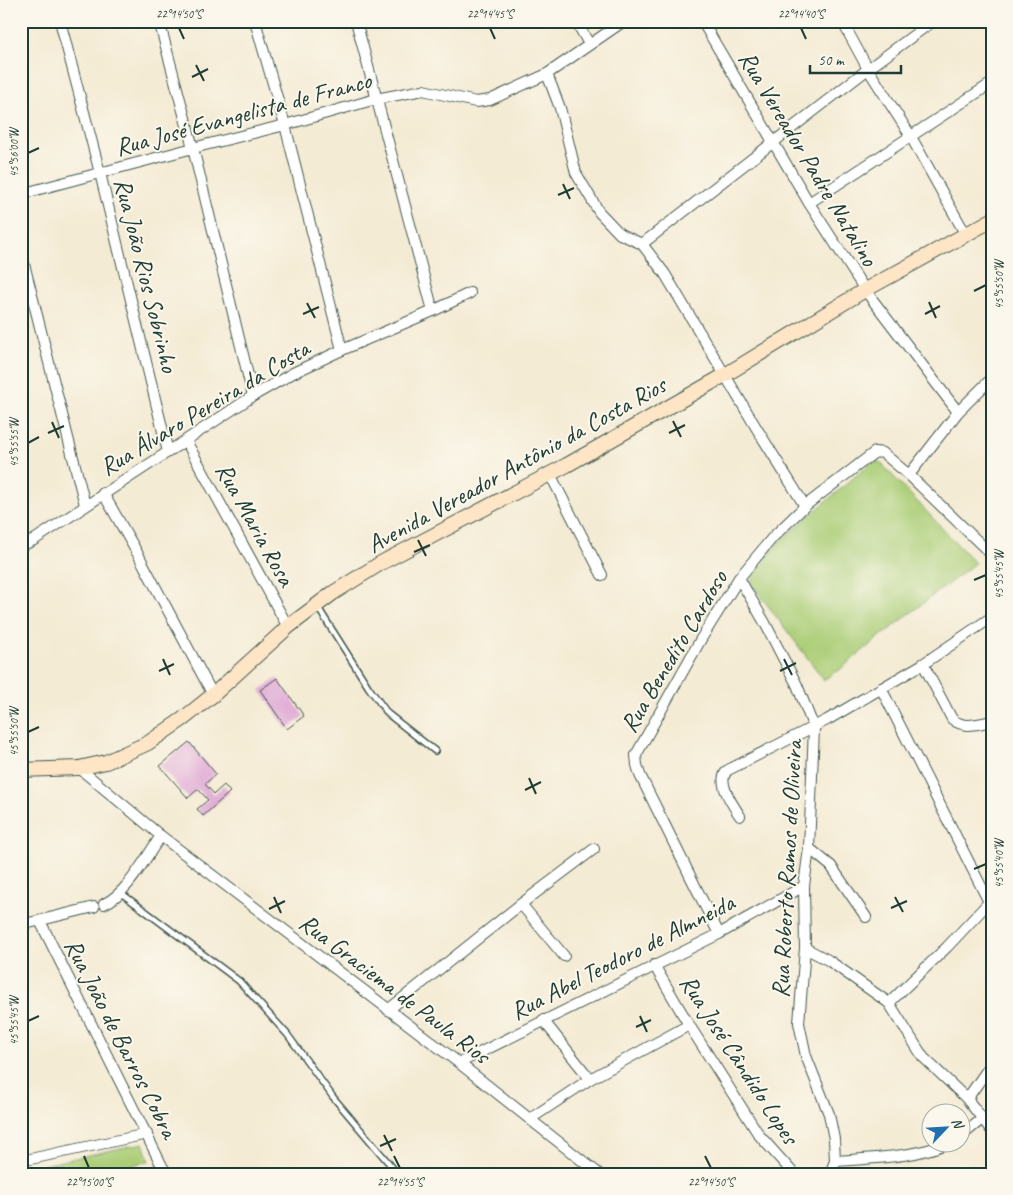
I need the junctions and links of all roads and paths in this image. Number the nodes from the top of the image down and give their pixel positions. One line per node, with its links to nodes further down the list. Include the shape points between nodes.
1 (60, 21): 19 (street, Rua João Rios Sobrinho)
2 (159, 21): 18 (street)
3 (255, 21): 15 (street)
4 (356, 21): 14 (street)
5 (576, 21): 10 (street)
6 (624, 21): 10 (street)
7 (702, 21): 17 (street, Rua Vereador Padre Natalino)
8 (842, 21): 11 (street)
9 (933, 21): 11 (street)
10 (589, 44): 12 (street)
11 (868, 69): 16 (street); 17 (street)
12 (547, 74): 14 (street, Rua José Evangelista de Franco, via 490,100 476,102 423,90); 24 (street, via 560,108 576,173 599,212 620,234)
13 (992, 83): 16 (street)
14 (376, 99): 15 (street, Rua José Evangelista de Franco); 28 (street)
15 (285, 125): 18 (street, Rua José Evangelista de Franco); 29 (street)
16 (910, 135): 21 (street); 23 (street)
17 (774, 144): 21 (street, Rua Vereador Padre Natalino); 24 (street)
18 (192, 148): 19 (street, Rua José Evangelista de Franco); 32 (street)
19 (100, 173): 20 (street, Rua José Evangelista de Franco); 35 (street, Rua João Rios Sobrinho)
20 (21, 194)
21 (809, 203): 26 (street, Rua Vereador Padre Natalino)
22 (992, 220): 23 (main road, Avenida Vereador Antônio da Costa Rios)
23 (966, 235): 26 (main road, Avenida Vereador Antônio da Costa Rios)
24 (642, 244): 30 (street, via 665,274)
25 (21, 252): 39 (street)
26 (865, 290): 30 (main road, Avenida Vereador Antônio da Costa Rios); 33 (street, Rua Vereador Padre Natalino)
27 (470, 293): 28 (street, Rua Álvaro Pereira da Costa)
28 (433, 311): 29 (street, Rua Álvaro Pereira da Costa)
29 (342, 350): 32 (street, Rua Álvaro Pereira da Costa)
30 (725, 375): 36 (main road, Avenida Vereador Antônio da Costa Rios); 40 (street)
31 (992, 378): 33 (street)
32 (253, 396): 34 (street, Rua Álvaro Pereira da Costa)
33 (958, 412): 37 (street)
34 (186, 441): 35 (street, Rua Álvaro Pereira da Costa); 47 (street, Rua Maria Rosa)
35 (168, 452): 38 (street, Rua Álvaro Pereira da Costa)
36 (550, 474): 43 (street); 45 (main road, Avenida Vereador Antônio da Costa Rios, via 381,563)
37 (909, 476): 40 (street, Rua Benedito Cardoso, via 884,453 875,452); 42 (street)
38 (103, 494): 39 (street, Rua Álvaro Pereira da Costa); 50 (street)
39 (86, 505): 41 (street, Rua Álvaro Pereira da Costa)
40 (805, 506): 44 (street, Rua Benedito Cardoso, via 773,537)
41 (21, 546)
42 (992, 555)
43 (602, 575)
44 (740, 578): 52 (street, Rua Roberto Ramos de Oliveira, via 797,685); 67 (street, Rua Benedito Cardoso, via 701,639 636,755 640,775)
45 (317, 605): 47 (main road, Avenida Vereador Antônio da Costa Rios); 53 (lane, via 388,714)
46 (992, 617): 48 (street)
47 (288, 627): 50 (main road, Avenida Vereador Antônio da Costa Rios)
48 (923, 664): 49 (street); 51 (street, via 952,719 958,724 966,726)
49 (881, 688): 52 (street); 62 (street)
50 (213, 695): 54 (main road, Avenida Vereador Antônio da Costa Rios, via 148,743 106,762)
51 (992, 721)
52 (814, 728): 56 (street, via 724,774 722,779 726,791); 58 (street, Rua Roberto Ramos de Oliveira)
53 (435, 751)
54 (79, 768): 55 (main road, Avenida Vereador Antônio da Costa Rios); 57 (street, Rua Graciema de Paula Rios)
55 (21, 770)
56 (740, 816)
57 (161, 836): 61 (street); 72 (street, Rua Graciema de Paula Rios)
58 (809, 848): 60 (street, Rua Roberto Ramos de Oliveira); 64 (street, via 831,866)
59 (594, 849): 63 (street)
60 (804, 886): 67 (street, Rua Abel Teodoro de Almneida); 68 (street, Rua Roberto Ramos de Oliveira)
61 (122, 893): 65 (street, via 99,906); 90 (lane, via 239,981 287,1034 333,1098)
62 (990, 901): 71 (street)
63 (521, 904): 69 (street); 72 (street)
64 (866, 918)
65 (40, 921): 66 (street); 83 (street, Rua João de Barros Cobra)
66 (21, 925)
67 (719, 934): 70 (street, Rua Abel Teodoro de Almneida)
68 (805, 948): 71 (street); 86 (street, Rua Roberto Ramos de Oliveira, via 799,1023 806,1056 829,1114)
69 (564, 956)
70 (654, 965): 73 (street, Rua Abel Teodoro de Almneida); 74 (street, Rua José Cândido Lopes)
71 (890, 1003): 78 (street, via 923,1057)
72 (388, 1010): 75 (street, Rua Graciema de Paula Rios)
73 (543, 1020): 75 (street, Rua Abel Teodoro de Almneida); 77 (street)
74 (689, 1025): 77 (street); 91 (street, Rua José Cândido Lopes, via 759,1135)
75 (459, 1063): 79 (street, Rua Graciema de Paula Rios)
76 (992, 1063): 78 (street)
77 (590, 1079): 79 (street)
78 (967, 1099): 80 (street)
79 (530, 1119): 87 (street, Rua Graciema de Paula Rios)
80 (982, 1119): 81 (street); 82 (street)
81 (970, 1129)
82 (992, 1131)
83 (147, 1134): 85 (street); 88 (street, Rua João de Barros Cobra)
84 (920, 1152): 86 (street)
85 (21, 1161)
86 (835, 1161): 92 (street, Rua Roberto Ramos de Oliveira)
87 (596, 1171)
88 (165, 1172): 89 (street)
89 (143, 1174)
90 (398, 1174)
91 (794, 1174)
92 (830, 1174)

